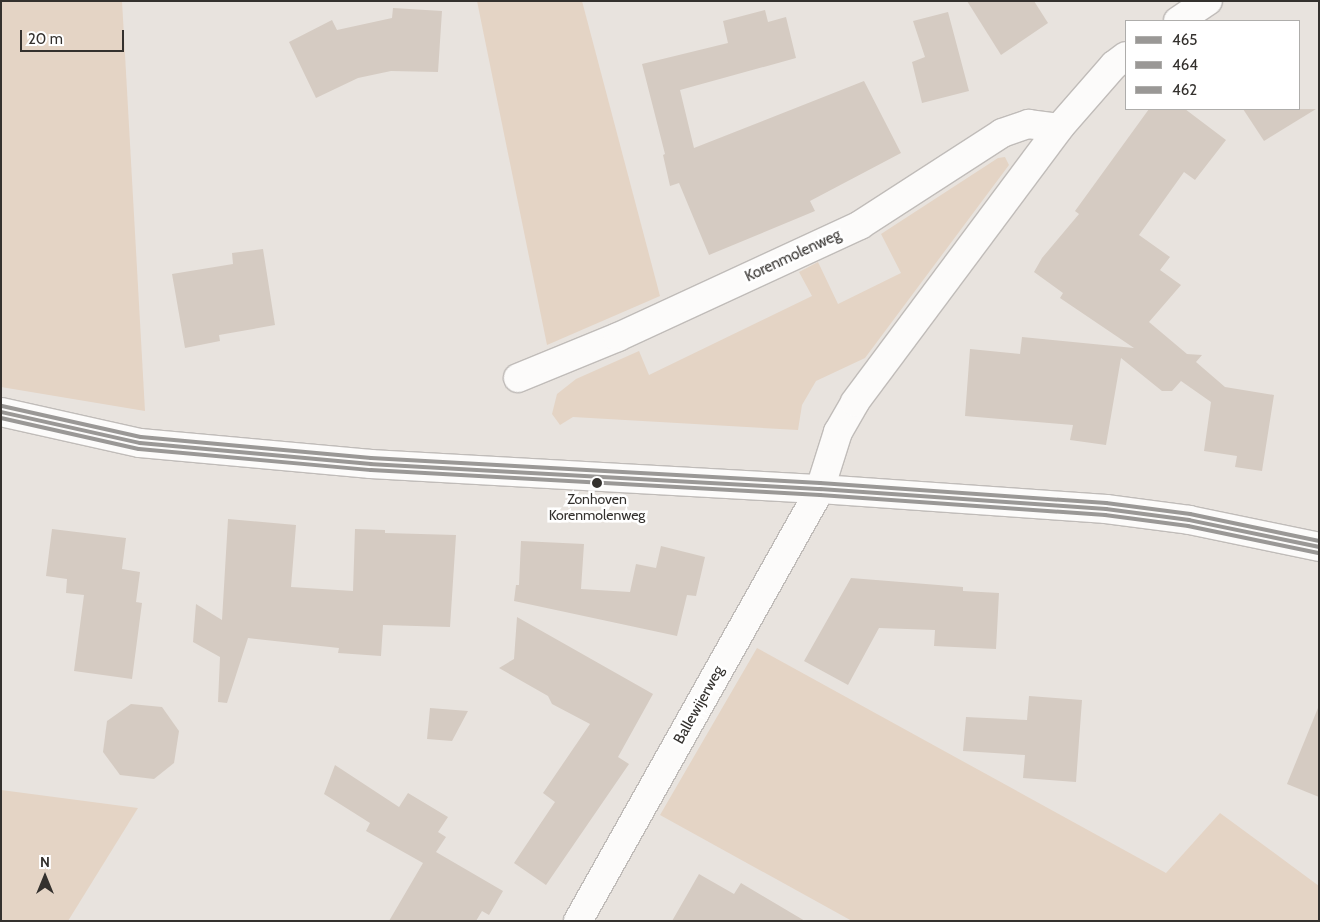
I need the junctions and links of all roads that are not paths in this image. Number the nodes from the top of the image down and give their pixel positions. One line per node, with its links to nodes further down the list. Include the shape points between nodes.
1 (1208, 1): 2 (street)
2 (1180, 20)
3 (1125, 57): 4 (street)
4 (1059, 128): 5 (street, Korenmolenweg, via 1028,124 1002,133 860,225 618,337); 7 (street, via 855,402 838,432)
5 (518, 378)
6 (1, 412): 7 (street, via 140,443 371,464)
7 (820, 489): 8 (street, via 1106,508 1190,520); 9 (street, Ballewijerweg)
8 (1319, 547)
9 (578, 921)

